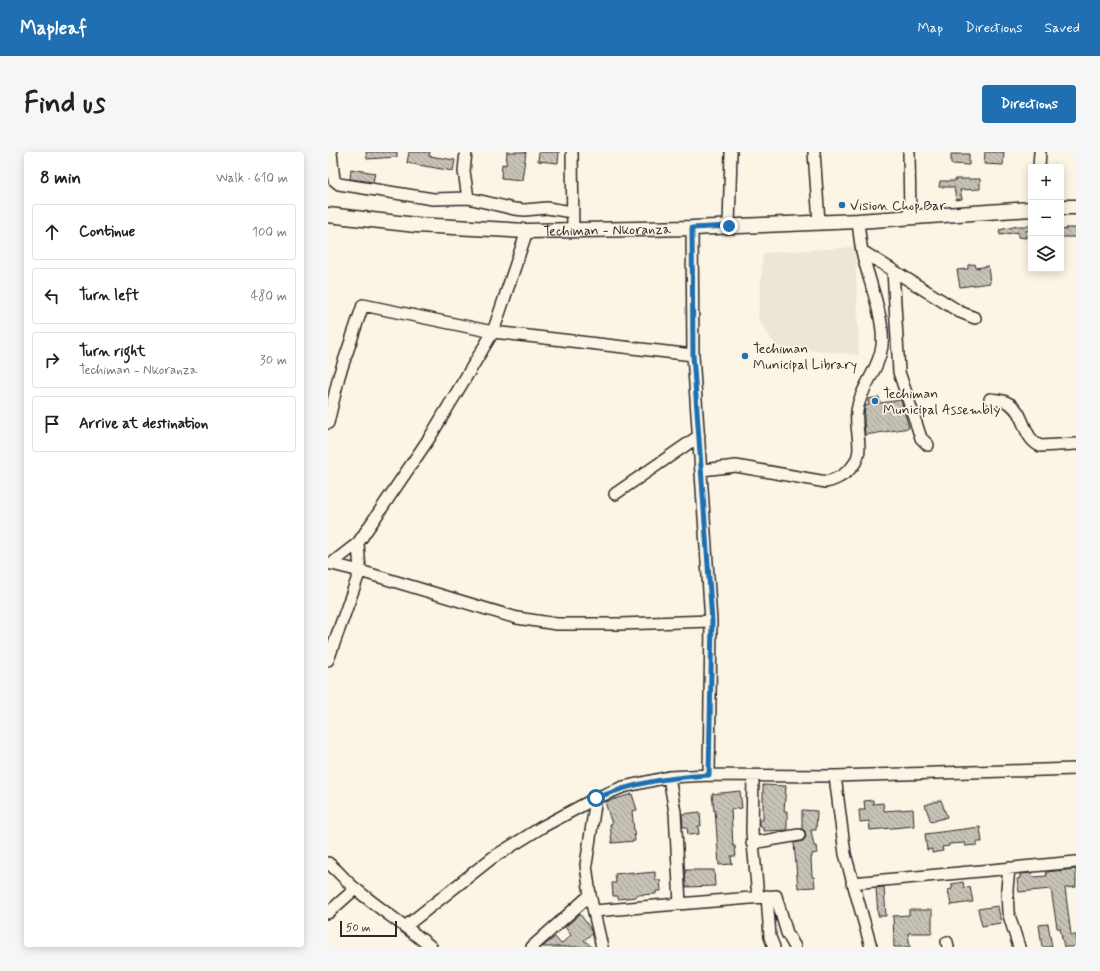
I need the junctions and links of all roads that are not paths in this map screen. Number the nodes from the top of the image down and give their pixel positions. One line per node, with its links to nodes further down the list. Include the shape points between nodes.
1 (331, 152): 9 (street, via 334,180 339,184 433,199)
2 (466, 152): 9 (street, via 464,171)
3 (572, 152): 13 (street)
4 (731, 152): 18 (street)
5 (814, 152): 17 (street)
6 (909, 152): 15 (street)
7 (1040, 152): 8 (street)
8 (1039, 164)
9 (468, 198): 13 (street, via 514,209 547,208)
10 (1076, 207): 11 (main road)
11 (1064, 208)
12 (1028, 209): 15 (main road, Techiman - Nkoranza)
13 (572, 212): 20 (street)
14 (328, 215): 21 (main road, Techiman - Nkoranza, via 416,225)
15 (910, 217): 16 (main road, Techiman - Nkoranza)
16 (858, 221): 17 (main road, Techiman - Nkoranza); 22 (street)
17 (819, 222): 18 (main road, Techiman - Nkoranza)
18 (729, 226): 19 (main road, Techiman - Nkoranza)
19 (692, 228): 20 (main road, Techiman - Nkoranza); 26 (street)
20 (573, 230): 21 (main road, Techiman - Nkoranza)
21 (527, 231): 25 (street)
22 (862, 251): 23 (street); 32 (street, via 875,298 882,340 877,365 858,404 860,446 858,458 851,468 842,476 826,482 736,466)
23 (893, 270): 24 (street, via 960,312); 31 (street, via 899,372 921,438)
24 (975, 318)
25 (493, 332): 26 (street); 28 (street, via 363,305 338,376); 34 (street, via 430,437)
26 (693, 355): 29 (street)
27 (990, 400): 30 (street, via 1005,402 1013,407 1020,414 1030,440 1040,446)
28 (328, 423)
29 (699, 436): 32 (street); 33 (street)
30 (1076, 444)
31 (928, 445)
32 (702, 470): 37 (street)
33 (615, 494)
34 (358, 542): 35 (street); 36 (street)
35 (329, 564): 36 (street)
36 (360, 571): 37 (street, via 517,618 558,624); 38 (street)
37 (712, 621): 40 (street)
38 (328, 660)
39 (1076, 769): 42 (street)
40 (709, 775): 41 (street); 43 (street)
41 (753, 776): 42 (street); 46 (street)
42 (836, 776): 50 (street, via 844,848)
43 (669, 778): 44 (street, via 624,788); 54 (street, via 675,812)
44 (596, 798): 52 (street, via 586,865); 57 (street, via 542,826 492,858)
45 (799, 835): 46 (street)
46 (752, 843): 53 (street)
47 (1076, 862): 49 (street)
48 (328, 863): 51 (street)
49 (1009, 868): 50 (street); 64 (street, via 1008,912)
50 (852, 883): 63 (street)
51 (355, 889): 56 (street); 57 (street)
52 (590, 895): 55 (street); 59 (street)
53 (762, 896): 54 (street); 61 (street); 62 (street, via 776,896 787,933)
54 (680, 904): 55 (street)
55 (594, 911): 60 (street)
56 (328, 912)
57 (406, 926): 58 (street)
58 (431, 947)
59 (532, 947)
60 (602, 947)
61 (774, 947)
62 (795, 947)
63 (871, 947)
64 (1019, 947)

